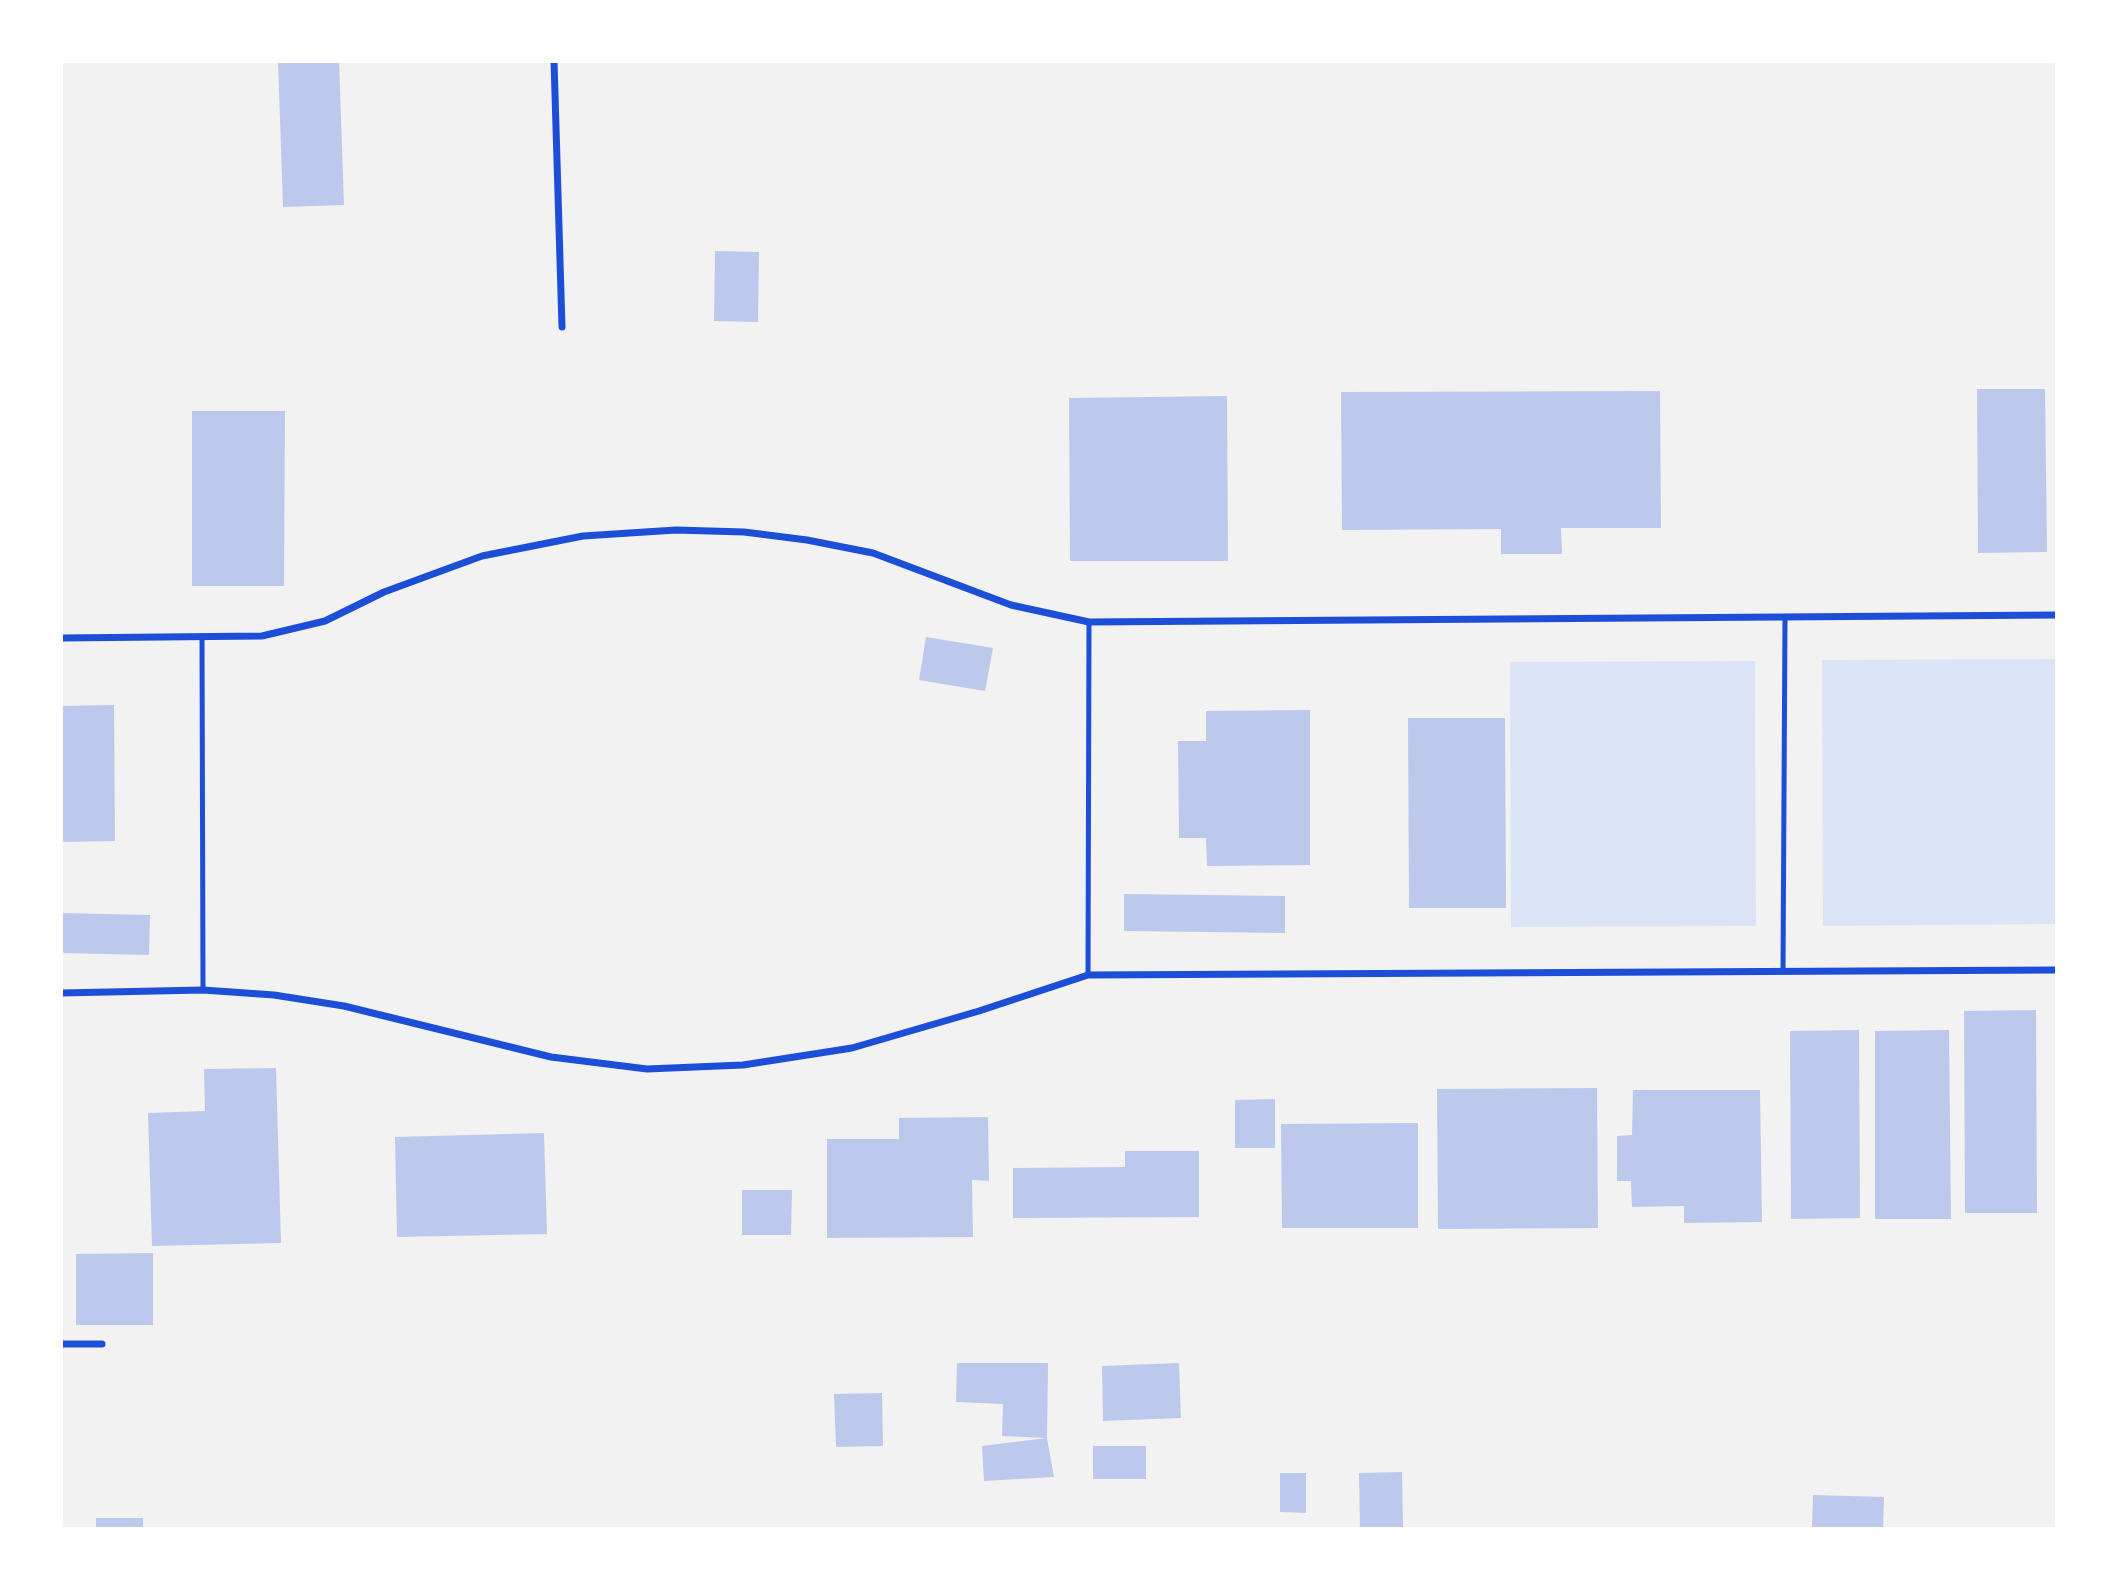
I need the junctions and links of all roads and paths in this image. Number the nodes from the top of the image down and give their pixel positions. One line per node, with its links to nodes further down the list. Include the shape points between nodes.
1 (554, 61): 2 (street)
2 (562, 327)
3 (2057, 615): 4 (street)
4 (1785, 617): 5 (street); 9 (lane)
5 (1089, 622): 6 (street, via 1012,605 873,553 744,532 676,530 583,536 482,556 384,592 325,621 262,636); 10 (lane)
6 (202, 636): 7 (street); 11 (lane)
7 (61, 638)
8 (2057, 970): 9 (street)
9 (1783, 971): 10 (street)
10 (1088, 975): 11 (street, via 852,1048 743,1065 647,1069 551,1057 344,1006)
11 (203, 990): 12 (street)
12 (61, 993)
13 (61, 1344): 14 (street)
14 (102, 1344)

